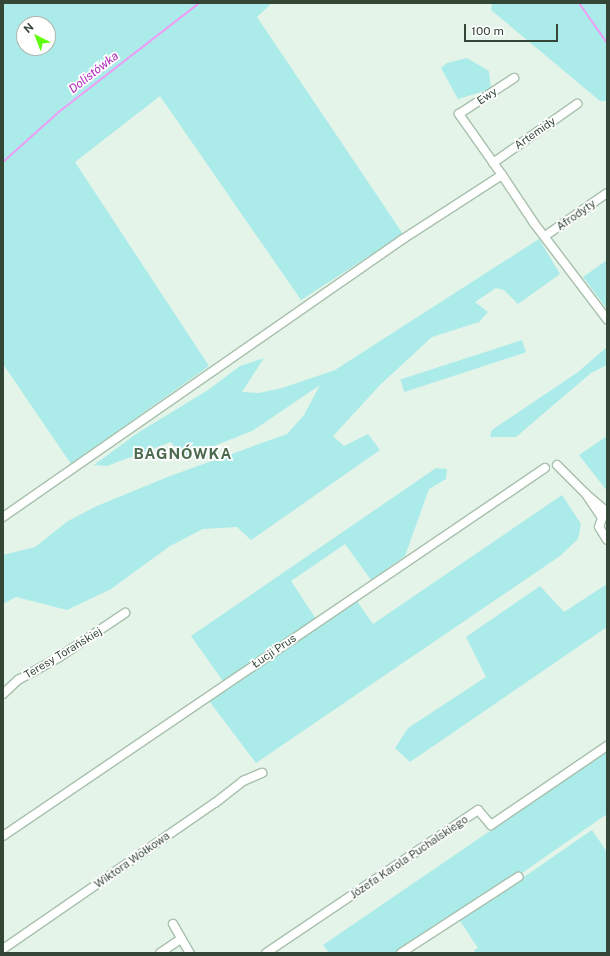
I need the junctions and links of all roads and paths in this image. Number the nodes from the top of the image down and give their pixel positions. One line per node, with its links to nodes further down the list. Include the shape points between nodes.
1 (514, 78): 3 (street, Ewy, via 459,114)
2 (577, 104): 3 (street, Artemidy)
3 (493, 163): 4 (street)
4 (502, 175): 6 (street); 11 (street, via 390,248)
5 (607, 193): 6 (street, Afrodyty)
6 (545, 236): 7 (street)
7 (607, 319)
8 (557, 465): 10 (street)
9 (545, 468): 17 (street, Łucji Prus)
10 (605, 514): 12 (street, via 600,532)
11 (3, 517)
12 (607, 540)
13 (125, 613): 14 (street, Teresy Torańskiej, via 58,658 18,680)
14 (3, 694)
15 (607, 746): 24 (street, Józefa Karola Puchalskiego, via 491,825 478,810)
16 (262, 772): 21 (street, Wiktora Wołkowa, via 243,781)
17 (3, 836)
18 (518, 877): 25 (street)
19 (173, 924): 20 (street)
20 (182, 939): 22 (street); 23 (street)
21 (3, 949)
22 (160, 953)
23 (190, 953)
24 (266, 953)
25 (401, 953)

